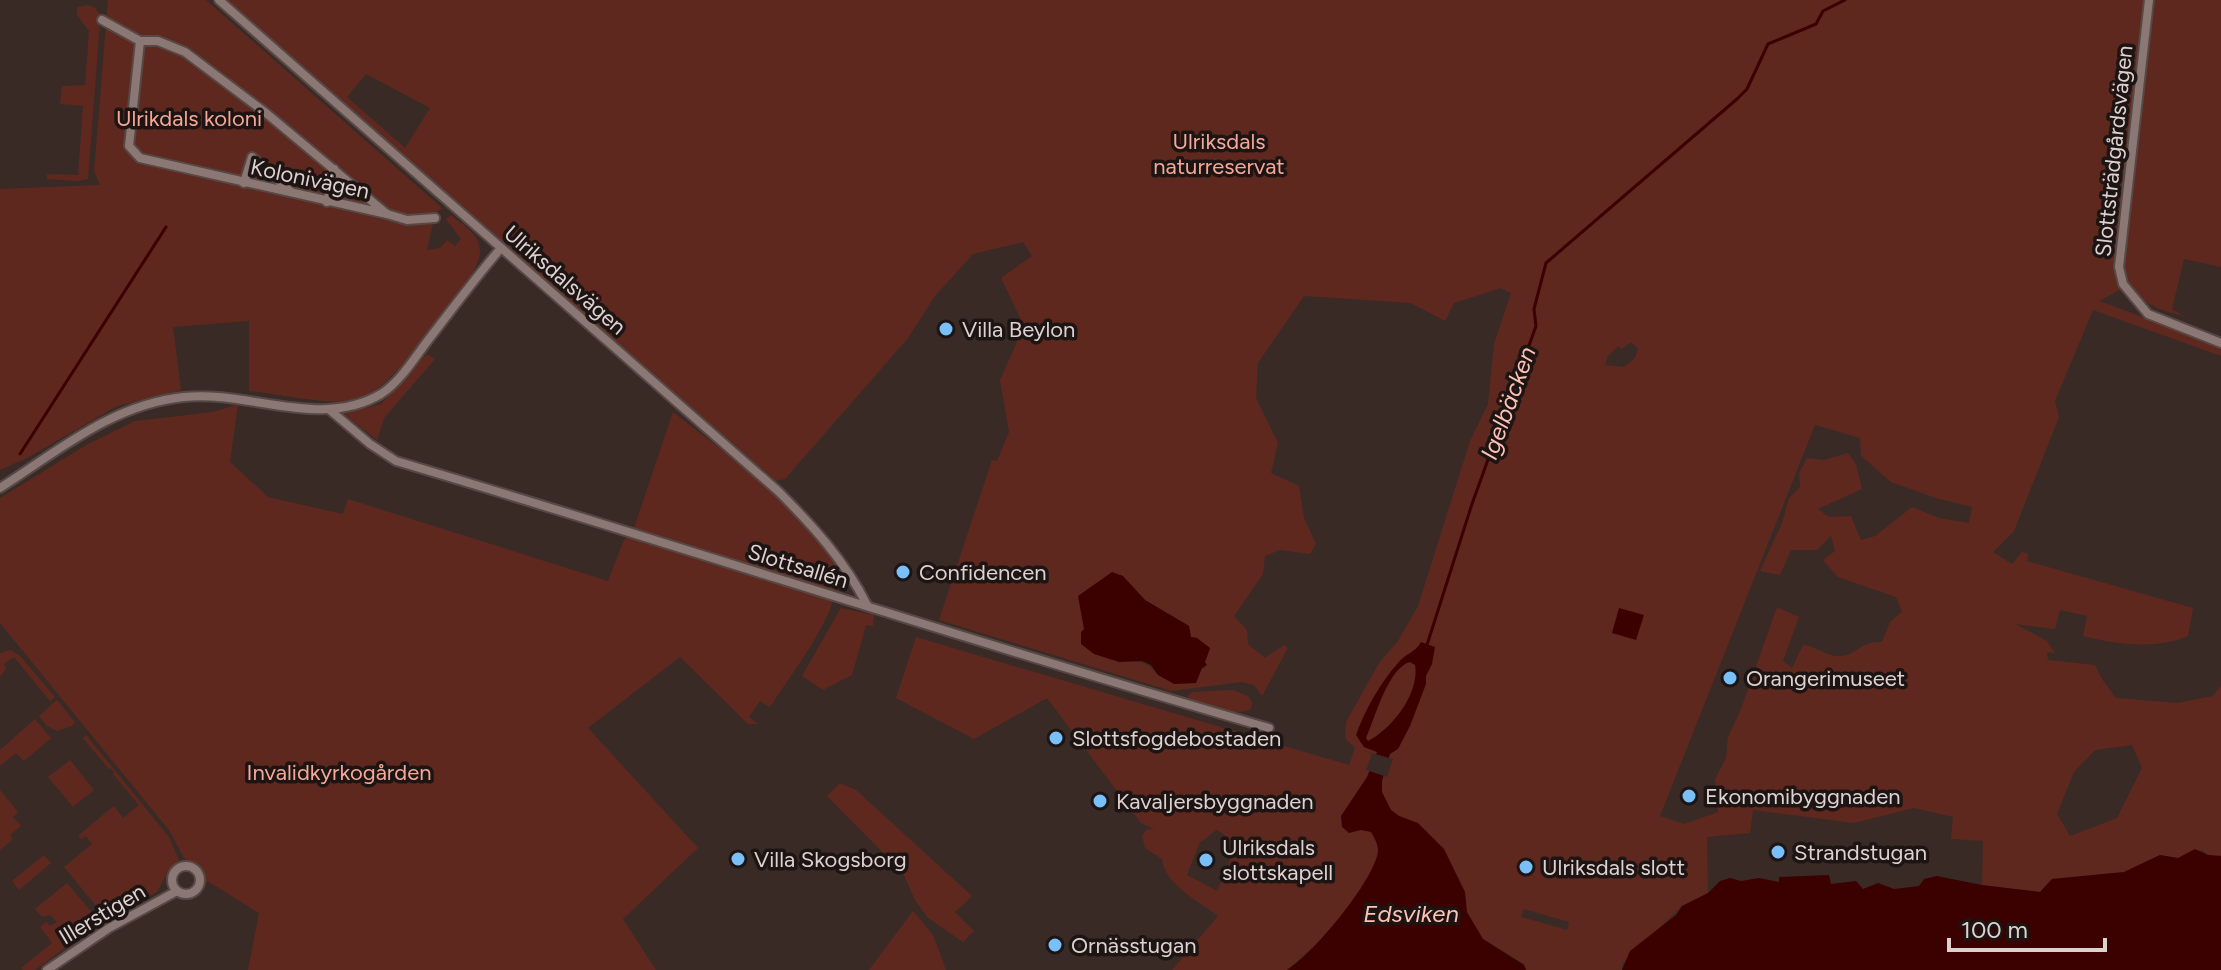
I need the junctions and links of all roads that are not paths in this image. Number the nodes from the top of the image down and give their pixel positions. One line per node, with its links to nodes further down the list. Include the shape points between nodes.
1 (219, 0): 11 (street, Ulriksdalsvägen)
2 (2149, 0): 12 (street, Slottsträdgårdsvägen, via 2119,267 2123,284 2148,314)
3 (102, 20): 4 (street, Kolonivägen)
4 (140, 41): 5 (street, Kolonivägen, via 158,41 185,52); 6 (street, Kolonivägen, via 131,151 140,158)
5 (334, 169): 8 (street); 9 (street, Kolonivägen)
6 (244, 183): 7 (street, Kolonivägen); 7 (street, via 252,157)
7 (293, 194): 8 (street, Kolonivägen)
8 (327, 202): 9 (street, Kolonivägen)
9 (387, 214): 10 (street, via 407,220)
10 (435, 218)
11 (501, 248): 13 (street, via 400,377 364,402); 15 (street, Ulriksdalsvägen, via 778,491 817,531)
12 (2221, 343)
13 (331, 411): 14 (street, via 214,396 133,408); 15 (street, Slottsallén, via 396,461)
14 (0, 488)
15 (867, 605): 16 (street, Slottsallén)
16 (1269, 728)
17 (177, 891): 18 (street, Illerstigen)
18 (47, 970)

